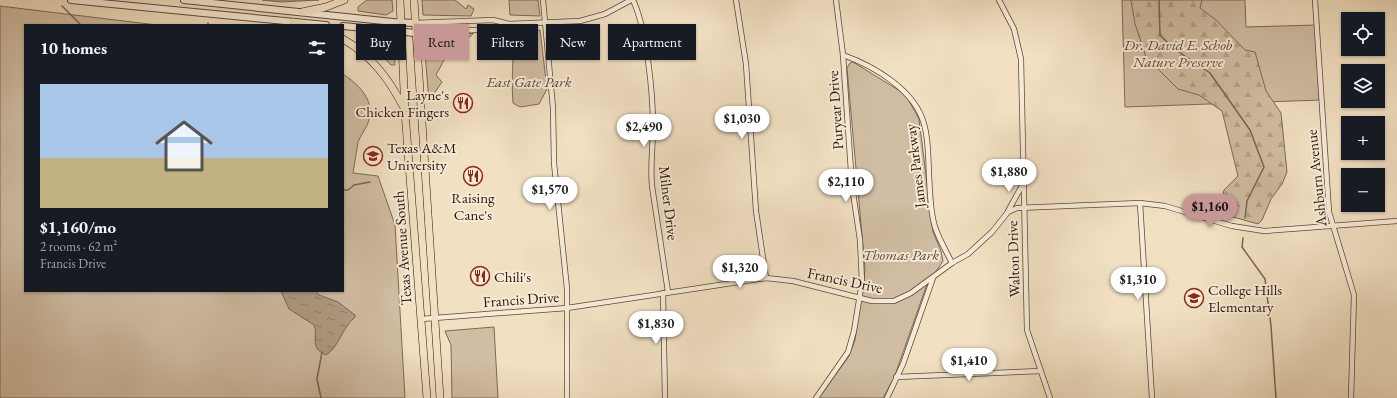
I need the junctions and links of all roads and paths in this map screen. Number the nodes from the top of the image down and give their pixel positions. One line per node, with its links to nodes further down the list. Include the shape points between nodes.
1 (71, 0): 13 (street)
2 (142, 0): 13 (street)
3 (184, 0): 14 (street)
4 (344, 0): 14 (main road)
5 (400, 0): 16 (main road, Texas Avenue South)
6 (414, 0): 17 (main road, Texas Avenue South)
7 (543, 0): 18 (street)
8 (632, 0): 18 (street, via 593,18); 40 (street, Milner Drive, via 640,21 650,85 653,126 650,169)
9 (736, 0): 38 (street, via 746,64 756,211)
10 (836, 0): 25 (street, Puryear Drive)
11 (999, 0): 29 (street, Walton Drive, via 1014,29 1021,59)
12 (1315, 0): 36 (street, Ashburn Avenue, via 1329,212)
13 (142, 7): 15 (street)
14 (302, 12): 16 (street)
15 (293, 22): 19 (main road); 20 (street)
16 (401, 23): 17 (street)
17 (415, 23): 21 (street, via 493,20)
18 (545, 23): 21 (street); 42 (street, via 554,108 554,163)
19 (300, 24)
20 (315, 24)
21 (509, 24)
22 (344, 26): 23 (street)
23 (356, 27)
24 (344, 40): 28 (main road, via 365,54 380,69 390,82)
25 (843, 54): 37 (street, James Parkway, via 892,81 905,91 920,112 927,139 935,226); 41 (street, Puryear Drive, via 852,186 862,265)
26 (402, 60): 28 (main road, Texas Avenue South)
27 (417, 60): 31 (main road, Texas Avenue South)
28 (405, 112): 30 (main road, Texas Avenue South)
29 (1024, 182): 33 (street, Walton Drive); 34 (street, Francis Drive)
30 (412, 195): 31 (main road); 44 (main road, Texas Avenue South)
31 (426, 195): 43 (main road, Texas Avenue South)
32 (1140, 203): 33 (street); 36 (street, via 1165,206 1232,226 1255,230); 54 (street)
33 (1024, 208): 34 (street); 45 (street, Walton Drive, via 1027,330)
34 (1008, 212): 37 (street, Francis Drive, via 973,250)
35 (1397, 221): 36 (street)
36 (1332, 225): 55 (street, Ashburn Avenue, via 1354,295)
37 (952, 263): 39 (street, Francis Drive)
38 (766, 278): 40 (street, Francis Drive); 41 (street, Francis Drive, via 793,281)
39 (932, 278): 41 (street, Francis Drive, via 894,301); 46 (street, via 903,364)
40 (666, 292): 42 (street, Francis Drive); 50 (street, Milner Drive)
41 (860, 298): 51 (street, Puryear Drive, via 848,352)
42 (567, 308): 43 (street, Francis Drive); 49 (street)
43 (434, 318): 44 (street, Francis Drive); 48 (main road, Texas Avenue South)
44 (421, 319): 47 (main road, Texas Avenue South)
45 (1041, 371): 46 (street); 53 (street, Walton Drive)
46 (896, 377): 52 (street)
47 (427, 398)
48 (440, 398)
49 (567, 398)
50 (665, 398)
51 (816, 398)
52 (887, 398)
53 (1050, 398)
54 (1152, 398)
55 (1351, 398)

